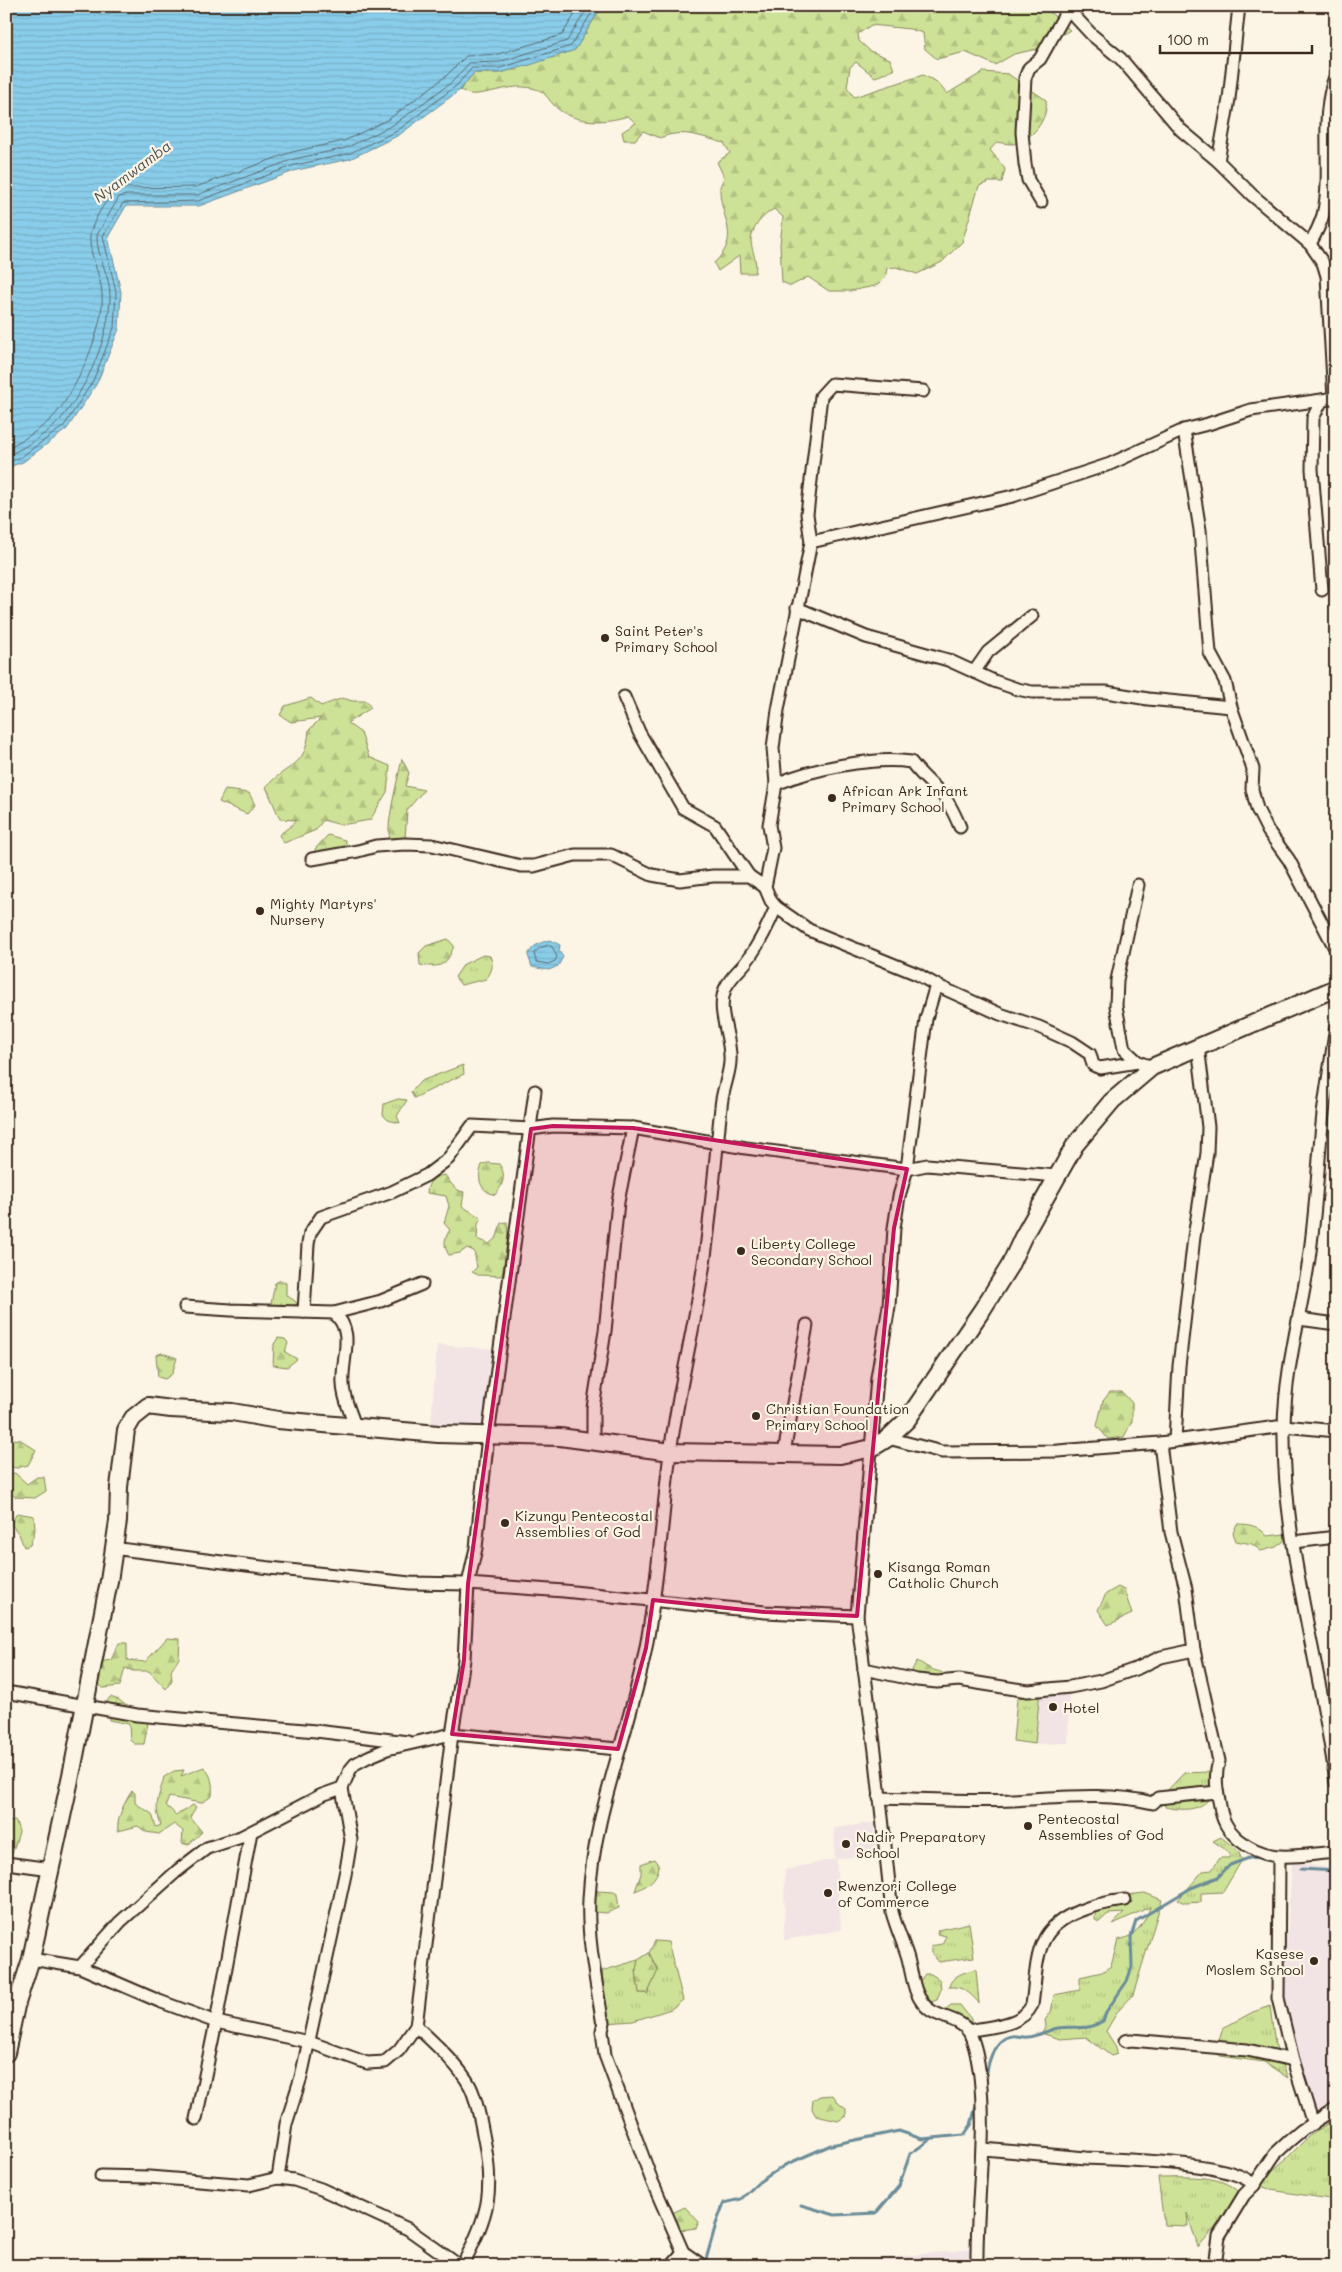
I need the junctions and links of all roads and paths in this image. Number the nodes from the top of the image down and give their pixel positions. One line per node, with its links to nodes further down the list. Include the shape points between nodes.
1 (1239, 6): 4 (street)
2 (1066, 8): 4 (street, via 1121,59 1181,130); 5 (street, via 1040,59 1029,68 1026,78 1022,132 1025,164 1028,180)
3 (1336, 74): 6 (street, via 1327,106 1323,215)
4 (1218, 161): 6 (street)
5 (1041, 202)
6 (1310, 244): 8 (street, via 1323,263 1327,276)
7 (923, 391): 11 (street, via 832,384 821,396 807,514)
8 (1335, 398): 9 (street)
9 (1322, 400): 10 (street, via 1251,410); 12 (street, via 1313,418 1312,470)
10 (1184, 430): 11 (street, via 1110,464 1013,496); 17 (street, via 1200,530 1210,653 1225,681)
11 (811, 542): 13 (street)
12 (1322, 590)
13 (797, 608): 15 (street, via 866,637 948,660); 18 (street, via 773,748)
14 (1032, 616): 15 (street, via 988,652)
15 (974, 672): 17 (street, via 1032,692 1106,692)
16 (624, 697): 21 (street, via 638,732 683,808 715,826)
17 (1231, 707): 25 (street, via 1253,769 1252,789 1257,809 1289,860)
18 (776, 784): 19 (street, via 804,772 890,760 911,762 919,774 940,792); 23 (street, via 769,825 774,848)
19 (960, 827)
20 (312, 858): 21 (street, via 376,846 432,845 521,866 534,866 575,855 610,855 652,875 680,880)
21 (749, 876): 23 (street)
22 (1138, 886): 30 (street, via 1116,996 1124,1049)
23 (765, 887): 24 (street)
24 (776, 907): 26 (street, via 809,930); 34 (street, via 762,938 724,990 722,1020 727,1030 730,1059)
25 (1336, 950)
26 (936, 985): 30 (street, via 1072,1042 1090,1054 1093,1066); 35 (street, via 926,1019)
27 (1336, 988): 29 (street)
28 (1336, 1026): 41 (street)
29 (1198, 1046): 30 (street); 50 (street, via 1208,1127 1207,1153 1179,1366)
30 (1145, 1064): 36 (street, via 1091,1124)
31 (535, 1091): 33 (street)
32 (633, 1128): 33 (street, via 553,1126); 34 (street); 49 (street, via 618,1202 605,1331 593,1408)
33 (531, 1129): 39 (street, via 472,1126 448,1159 427,1175 392,1192 321,1217 310,1233 308,1244); 47 (street)
34 (718, 1143): 35 (street); 53 (street, via 698,1297)
35 (907, 1169): 36 (street, via 927,1165); 52 (street, via 894,1228 889,1306 877,1378)
36 (1057, 1176): 48 (street, via 1009,1267 982,1310 907,1420)
37 (422, 1284): 40 (street, via 381,1301)
38 (185, 1306): 39 (street)
39 (304, 1312): 40 (street)
40 (334, 1313): 44 (street, via 346,1331 342,1385)
41 (1299, 1319): 42 (street); 45 (street, via 1288,1375)
42 (1336, 1324)
43 (807, 1325): 54 (street)
44 (355, 1426): 47 (street); 57 (street, via 148,1406 133,1418 126,1430 118,1521)
45 (1284, 1426): 46 (street); 50 (street); 56 (street, via 1286,1482)
46 (1336, 1431)
47 (488, 1436): 49 (street); 58 (street, via 476,1548)
48 (888, 1438): 51 (street, via 942,1452 1058,1451); 52 (street)
49 (593, 1440): 53 (street)
50 (1175, 1442): 51 (street)
51 (1160, 1443): 61 (street, via 1171,1532 1186,1589)
52 (872, 1448): 54 (street, via 840,1455); 60 (street)
53 (670, 1452): 54 (street); 59 (street)
54 (784, 1453)
55 (1336, 1538): 56 (street)
56 (1294, 1542): 68 (street)
57 (112, 1548): 58 (street, via 308,1572); 64 (street, via 109,1581)
58 (468, 1584): 59 (street); 65 (street, via 464,1660)
59 (653, 1600): 60 (street, via 765,1612); 67 (street, via 646,1648)
60 (857, 1616): 62 (street)
61 (1194, 1650): 62 (street, via 1161,1657 1101,1680 1028,1691 959,1680 917,1680); 70 (street, via 1219,1761 1215,1773)
62 (864, 1669): 71 (street)
63 (6, 1692): 64 (street)
64 (84, 1704): 66 (street, via 137,1715); 76 (street)
65 (452, 1734): 66 (street); 67 (street); 82 (street)
66 (412, 1742): 69 (street, via 355,1764)
67 (618, 1749): 95 (street, via 592,1860 589,1898 588,1922 604,2022 605,2055 652,2181)
68 (1336, 1783)
69 (342, 1788): 72 (street); 85 (street, via 351,1840)
70 (1217, 1792): 71 (street, via 1158,1798 1153,1803 1134,1798 1043,1797 963,1801); 74 (street, via 1223,1822 1232,1833 1253,1851)
71 (879, 1798): 83 (street, via 892,1912 918,1994 928,2009 963,2026)
72 (251, 1832): 79 (street, via 207,1848 194,1858 120,1922); 81 (street)
73 (1336, 1852): 74 (street)
74 (1279, 1857): 87 (street, via 1278,1998)
75 (6, 1863): 76 (street)
76 (51, 1870): 78 (street)
77 (1125, 1900): 83 (street, via 1092,1906 1057,1924 1041,1948 1032,2005 1028,2012 999,2026)
78 (30, 1960): 79 (street); 80 (street)
79 (80, 1967): 81 (street)
80 (11, 2005): 86 (street)
81 (216, 2022): 85 (street); 89 (street)
82 (416, 2026): 85 (street, via 386,2062 367,2063); 96 (street, via 443,2051 469,2085 484,2138 490,2177 488,2208)
83 (968, 2032): 91 (street, via 979,2072)
84 (1125, 2041): 87 (street, via 1247,2050)
85 (309, 2042): 93 (street, via 286,2124)
86 (6, 2053)
87 (1293, 2060): 90 (street)
88 (1336, 2108): 90 (street)
89 (196, 2119)
90 (1313, 2124): 94 (street, via 1276,2154)
91 (983, 2149): 94 (street, via 1186,2165 1248,2178); 99 (street)
92 (101, 2176): 93 (street, via 249,2184)
93 (278, 2178): 96 (street, via 321,2189 408,2229)
94 (1254, 2185): 100 (street, via 1244,2195 1219,2236)
95 (683, 2252): 97 (street); 98 (street)
96 (461, 2266)
97 (672, 2266)
98 (703, 2266)
99 (977, 2266)
100 (1215, 2266)

